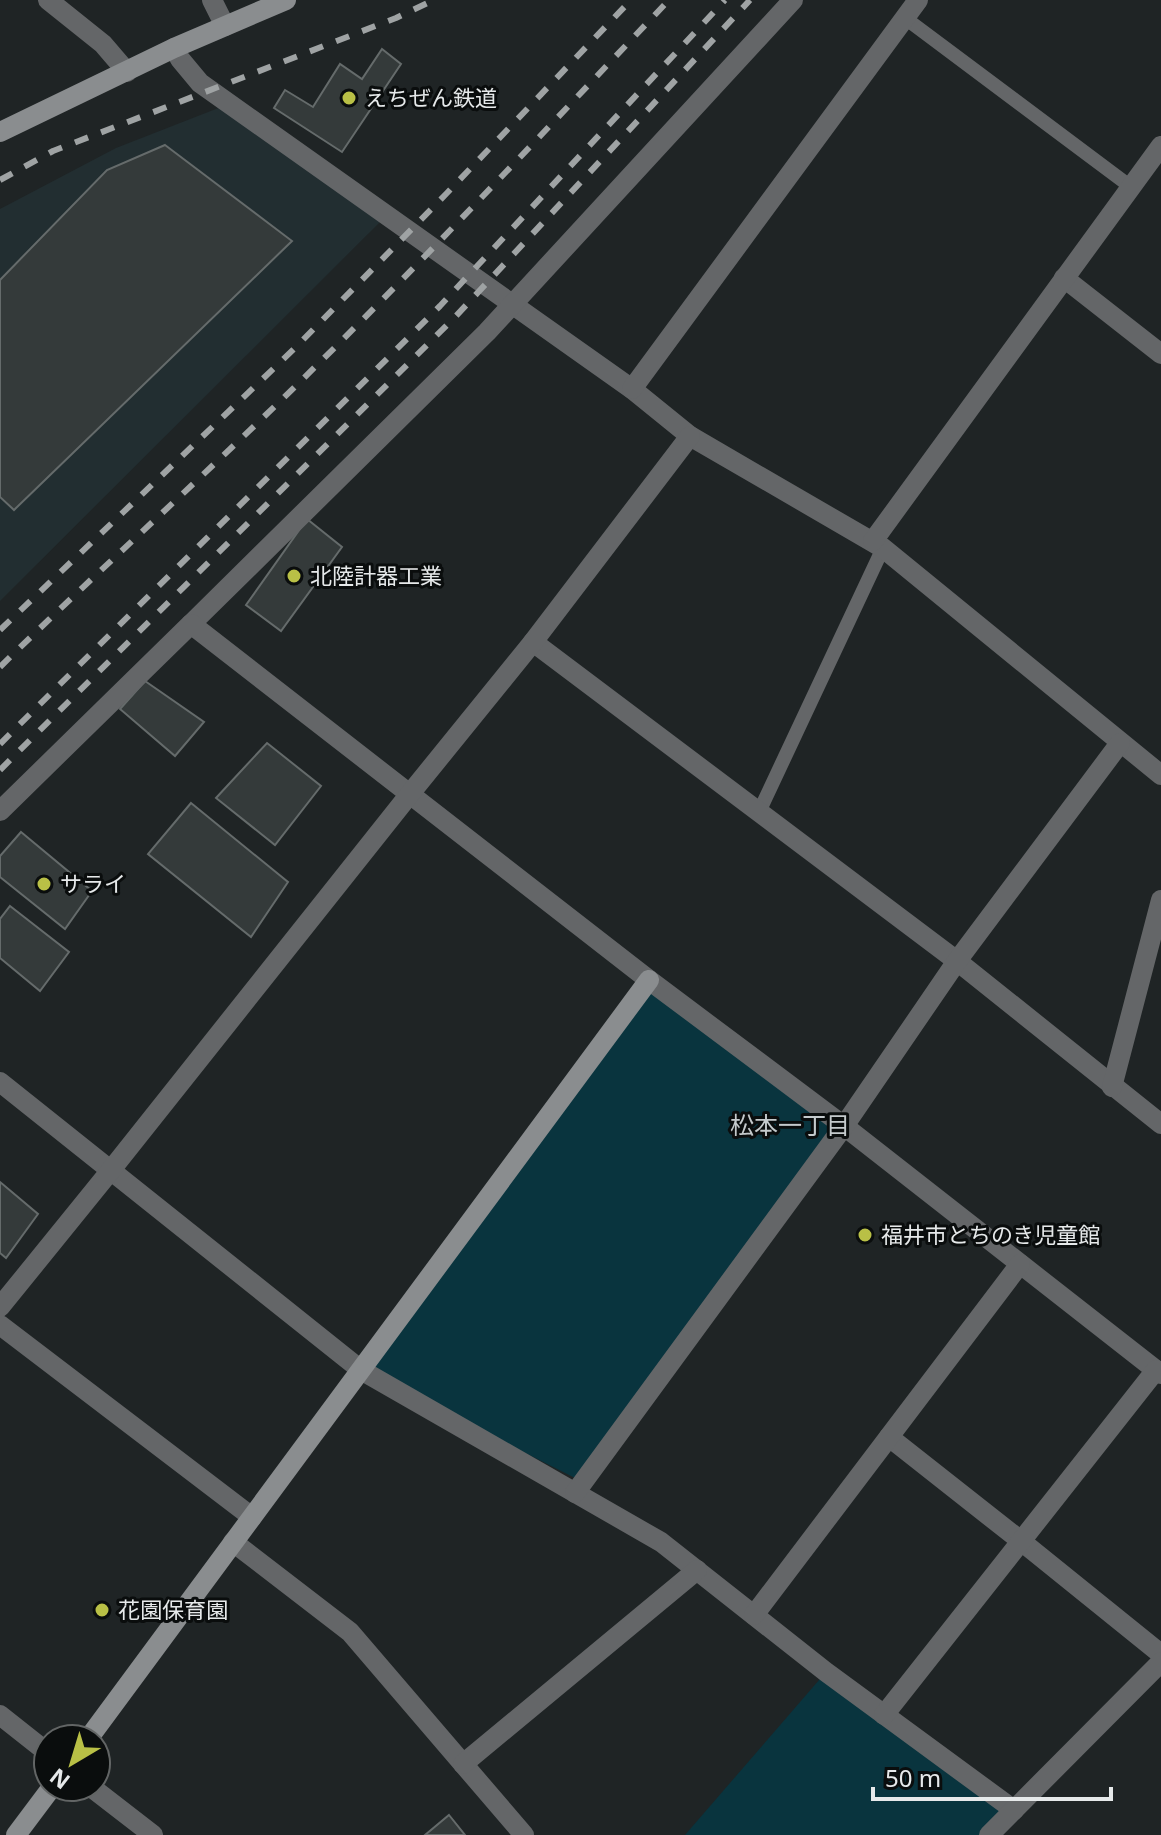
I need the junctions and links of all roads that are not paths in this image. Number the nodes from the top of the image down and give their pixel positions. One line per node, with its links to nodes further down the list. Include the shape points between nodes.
1 (48, 0): 9 (street, via 103,44)
2 (212, 0): 7 (street)
3 (286, 0): 7 (street)
4 (793, 0): 14 (street)
5 (918, 0): 6 (street)
6 (905, 18): 12 (lane); 16 (street)
7 (225, 26): 8 (street)
8 (174, 48): 9 (street); 14 (street, via 200,83)
9 (127, 72): 10 (street)
10 (0, 132)
11 (1161, 146): 12 (street)
12 (1131, 187): 13 (street)
13 (1064, 278): 15 (street); 18 (street)
14 (512, 304): 16 (street); 19 (street)
15 (1161, 354)
16 (632, 389): 17 (street)
17 (690, 436): 18 (street); 20 (street)
18 (878, 545): 21 (street); 25 (lane)
19 (191, 624): 23 (street); 24 (street)
20 (533, 642): 23 (street); 25 (street)
21 (1120, 743): 22 (street); 27 (street)
22 (1161, 775)
23 (409, 795): 28 (street); 33 (street)
24 (0, 811)
25 (759, 812): 27 (street)
26 (1161, 900): 30 (street)
27 (957, 961): 30 (street); 32 (street)
28 (649, 980): 32 (street); 37 (street)
29 (0, 1082): 33 (street)
30 (1112, 1087): 31 (street)
31 (1161, 1124)
32 (844, 1126): 34 (street); 40 (street)
33 (111, 1170): 35 (street); 37 (street)
34 (1020, 1264): 38 (street); 39 (street)
35 (0, 1307)
36 (0, 1325): 41 (street)
37 (361, 1370): 40 (street); 41 (street)
38 (1159, 1372): 42 (street)
39 (889, 1437): 42 (street); 45 (street)
40 (575, 1493): 44 (street, via 661,1542)
41 (252, 1517): 43 (street)
42 (1021, 1541): 46 (street); 49 (street)
43 (233, 1542): 50 (street); 52 (street, via 350,1632)
44 (697, 1570): 45 (street); 52 (street)
45 (754, 1615): 49 (street)
46 (1161, 1654)
47 (1161, 1662): 55 (street)
48 (0, 1715): 51 (street)
49 (884, 1715): 55 (street)
50 (100, 1723)
51 (32, 1740)
52 (463, 1764): 58 (street)
53 (40, 1803): 56 (street)
54 (112, 1803): 57 (street)
55 (1014, 1810): 59 (street)
56 (16, 1835)
57 (153, 1835)
58 (524, 1835)
59 (989, 1835)

